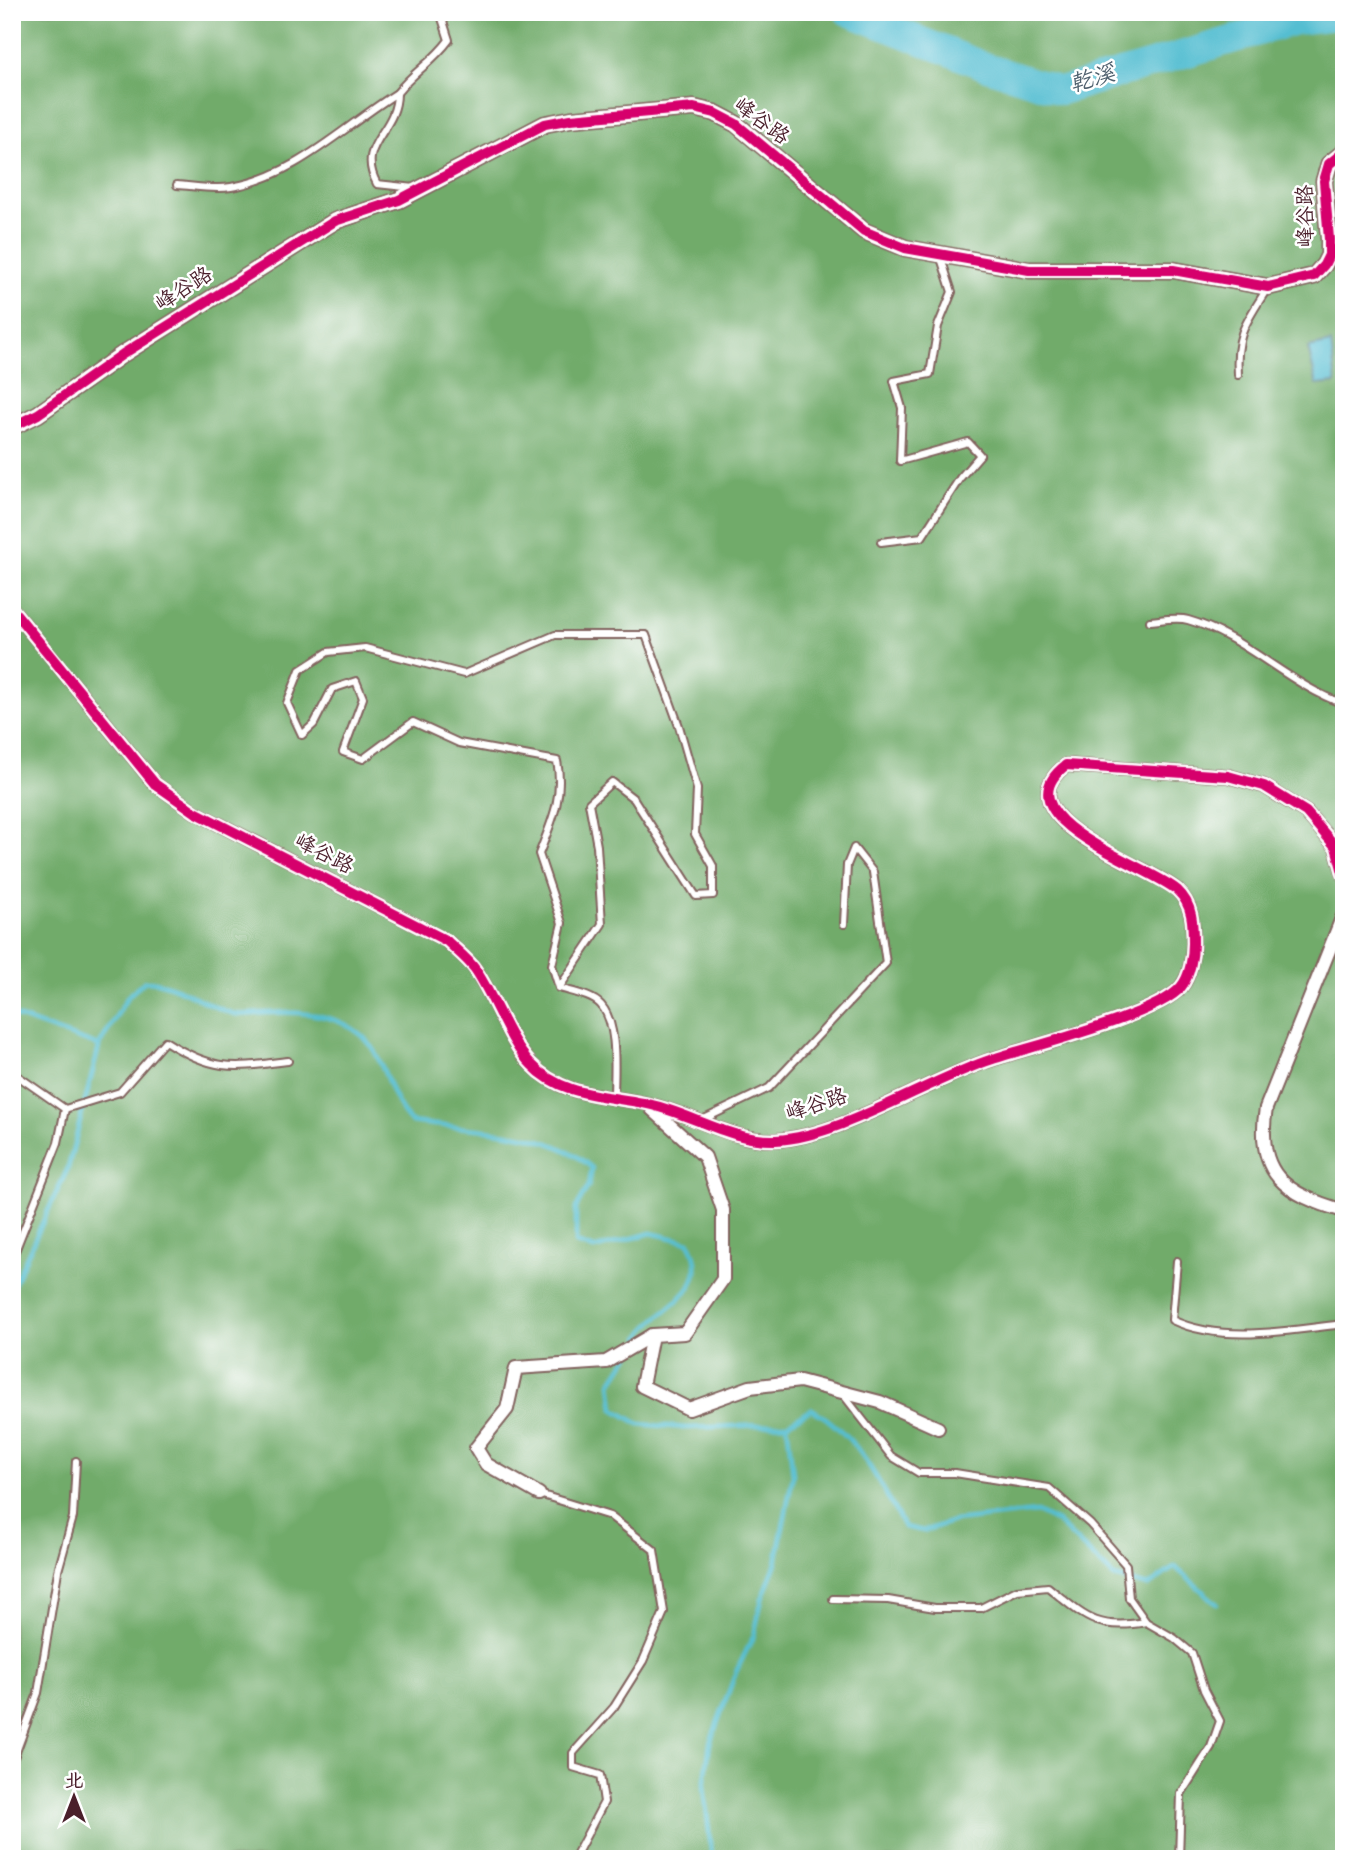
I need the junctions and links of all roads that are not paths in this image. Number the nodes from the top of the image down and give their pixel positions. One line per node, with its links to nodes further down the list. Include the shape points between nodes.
1 (440, 12): 2 (lane, via 449,40 433,62 412,75)
2 (397, 93): 4 (lane, via 315,151 262,177 230,187); 5 (lane, via 397,109 373,146 369,169 377,184)
3 (1344, 152): 7 (street, 峰谷路, via 1329,164 1324,181 1329,255 1324,265 1314,276)
4 (177, 185)
5 (419, 188): 6 (street, 峰谷路, via 545,124 694,108 736,124 864,231 905,248); 9 (street, 峰谷路, via 399,200 335,221 288,248 38,414)
6 (939, 254): 7 (street, 峰谷路, via 1029,270 1173,270); 10 (lane, via 952,292 938,326 930,374 894,381 902,408 900,461 968,442 980,455 922,537)
7 (1268, 288): 8 (lane, via 1240,331)
8 (1238, 375)
9 (12, 426)
10 (881, 542)
11 (12, 609): 20 (street, 峰谷路, via 155,784 195,812 447,941 474,967 529,1063 555,1085)
12 (1150, 621): 13 (lane, via 1185,619 1217,631 1281,672)
13 (1344, 704)
14 (1344, 876): 23 (street, 峰谷路, via 1336,847 1306,812 1264,786 1228,776 1066,765 1051,776 1047,793 1057,818 1178,891 1193,914 1193,958 1181,987 1153,1008 988,1060 820,1131 776,1140 741,1136)
15 (1344, 914): 24 (street, via 1266,1108 1262,1133 1267,1162 1282,1181 1312,1202)
16 (844, 924): 23 (lane, via 847,865 854,848 873,872 886,963 769,1088)
17 (559, 988): 17 (lane, via 552,965 562,923 539,854 559,803 557,761 459,743 413,722 363,759 343,752 363,698 356,681 332,689 314,724 302,735 287,703 300,670 328,652 365,648 464,674 555,635 646,635 697,789 695,834 713,866 713,895 696,896 634,799 612,782 589,803 602,924); 20 (lane, via 601,1005 614,1036)
18 (288, 1061): 22 (lane, via 237,1067 196,1061 165,1041 120,1091)
19 (12, 1072): 22 (lane)
20 (614, 1098): 21 (street, 峰谷路)
21 (647, 1104): 23 (street, 峰谷路); 28 (street, via 705,1157 723,1210 723,1279 685,1333)
22 (65, 1109): 25 (lane, via 58,1143)
23 (700, 1122)
24 (1344, 1211)
25 (12, 1259)
26 (1177, 1261): 27 (lane, via 1172,1320 1194,1331 1251,1332)
27 (1344, 1324)
28 (651, 1335): 29 (street, via 642,1386 689,1409 750,1387 800,1381); 32 (street, via 606,1362 516,1368 506,1409 476,1448 486,1464)
29 (841, 1392): 30 (street, via 880,1402); 34 (lane, via 891,1456 919,1473 955,1473 1049,1488 1090,1524 1126,1565 1129,1598)
30 (937, 1428)
31 (76, 1461): 35 (lane, via 73,1517 58,1571 38,1693)
32 (539, 1494): 36 (lane, via 610,1516 654,1550 664,1612 643,1661 614,1707 573,1753 573,1767 600,1775 604,1802)
33 (833, 1599): 34 (lane, via 981,1608 1017,1590 1048,1587 1095,1623 1121,1627)
34 (1146, 1622): 37 (lane, via 1192,1653 1203,1690 1220,1721 1211,1746 1181,1794)
35 (12, 1763)
36 (574, 1859)
37 (1180, 1859)

